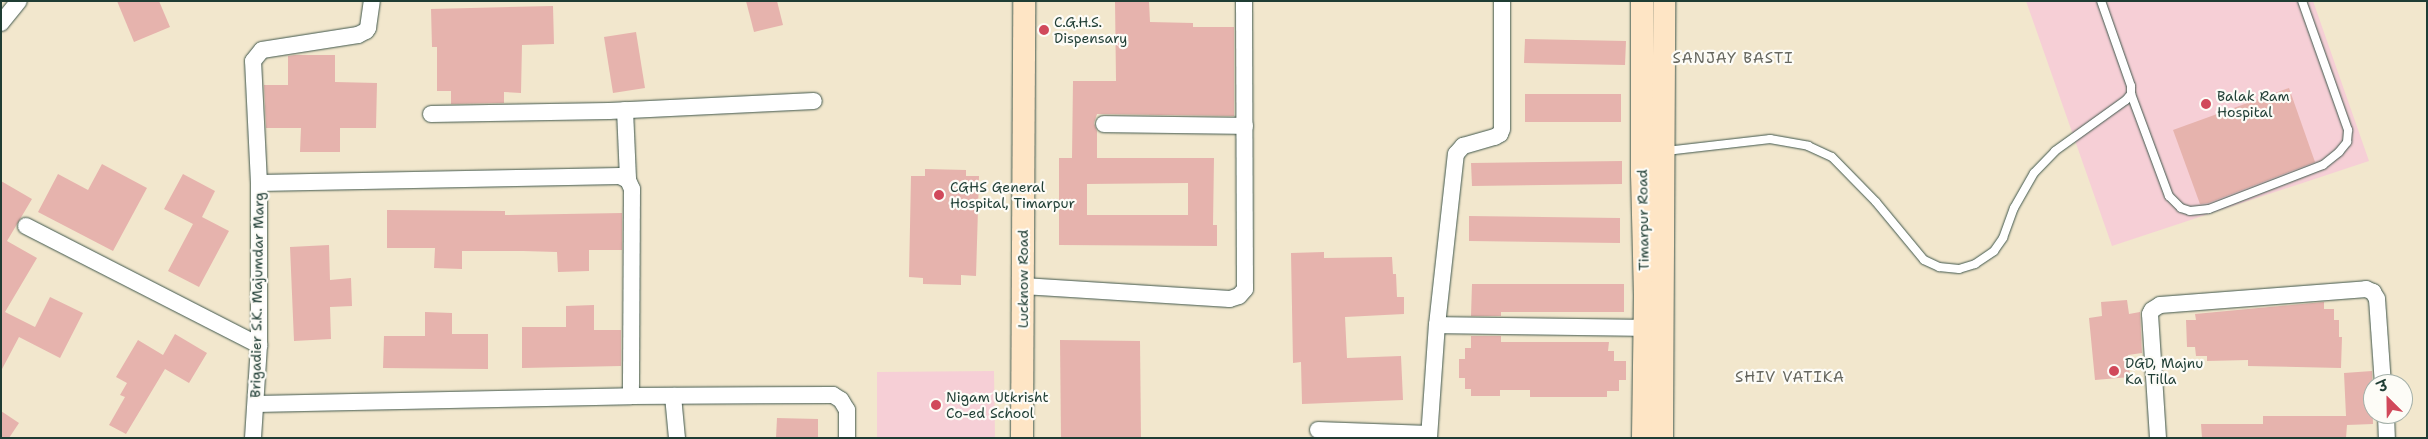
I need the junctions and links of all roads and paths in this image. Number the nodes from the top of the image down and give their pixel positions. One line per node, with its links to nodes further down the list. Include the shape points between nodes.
1 (19, 1): 10 (street)
2 (372, 1): 19 (street, Brigadier S.K. Majumdar Marg, via 368,28 358,35 262,50 256,55 252,67)
3 (1024, 1): 21 (street, Lucknow Road)
4 (1244, 1): 16 (street)
5 (1502, 1): 22 (street, via 1502,129 1495,137 1463,146 1456,154)
6 (1642, 1): 17 (street, Timarpur Road)
7 (1664, 1): 17 (street, Timarpur Road)
8 (2101, 1): 11 (lane)
9 (2302, 1): 11 (lane, via 2348,130 2348,142 2323,165 2209,209 2190,211 2181,208 2169,196)
10 (1, 23)
11 (2131, 94): 17 (lane, via 2055,151 2034,173 1994,251 1975,264 1959,269 1939,267 1924,260 1876,202 1832,157 1808,146 1770,139)
12 (814, 101): 13 (street)
13 (625, 110): 14 (street); 18 (street)
14 (431, 114)
15 (1104, 124): 16 (street)
16 (1245, 126): 21 (street, via 1246,279 1245,289 1239,296 1230,299)
17 (1653, 151): 23 (street, Timarpur Road); 37 (street, Timarpur Road)
18 (628, 180): 19 (street, via 620,176); 26 (street, via 632,189)
19 (260, 183): 24 (street, Brigadier S.K. Majumdar Marg)
20 (26, 226): 24 (street)
21 (1023, 286): 35 (street, Lucknow Road)
22 (1437, 325): 23 (street); 31 (street)
23 (1644, 328): 36 (street, Timarpur Road)
24 (260, 345): 28 (street, Brigadier S.K. Majumdar Marg)
25 (2383, 374): 38 (street, via 2377,299 2366,289 2160,305 2150,314)
26 (631, 396): 27 (street); 28 (street)
27 (673, 396): 33 (street); 34 (street, via 833,396 841,400 847,410)
28 (256, 404): 32 (street, Brigadier S.K. Majumdar Marg)
29 (2387, 424): 39 (street)
30 (1318, 430): 31 (street)
31 (1429, 436)
32 (253, 438)
33 (677, 438)
34 (847, 438)
35 (1022, 438)
36 (1643, 438)
37 (1662, 438)
38 (2158, 438)
39 (2388, 438)

